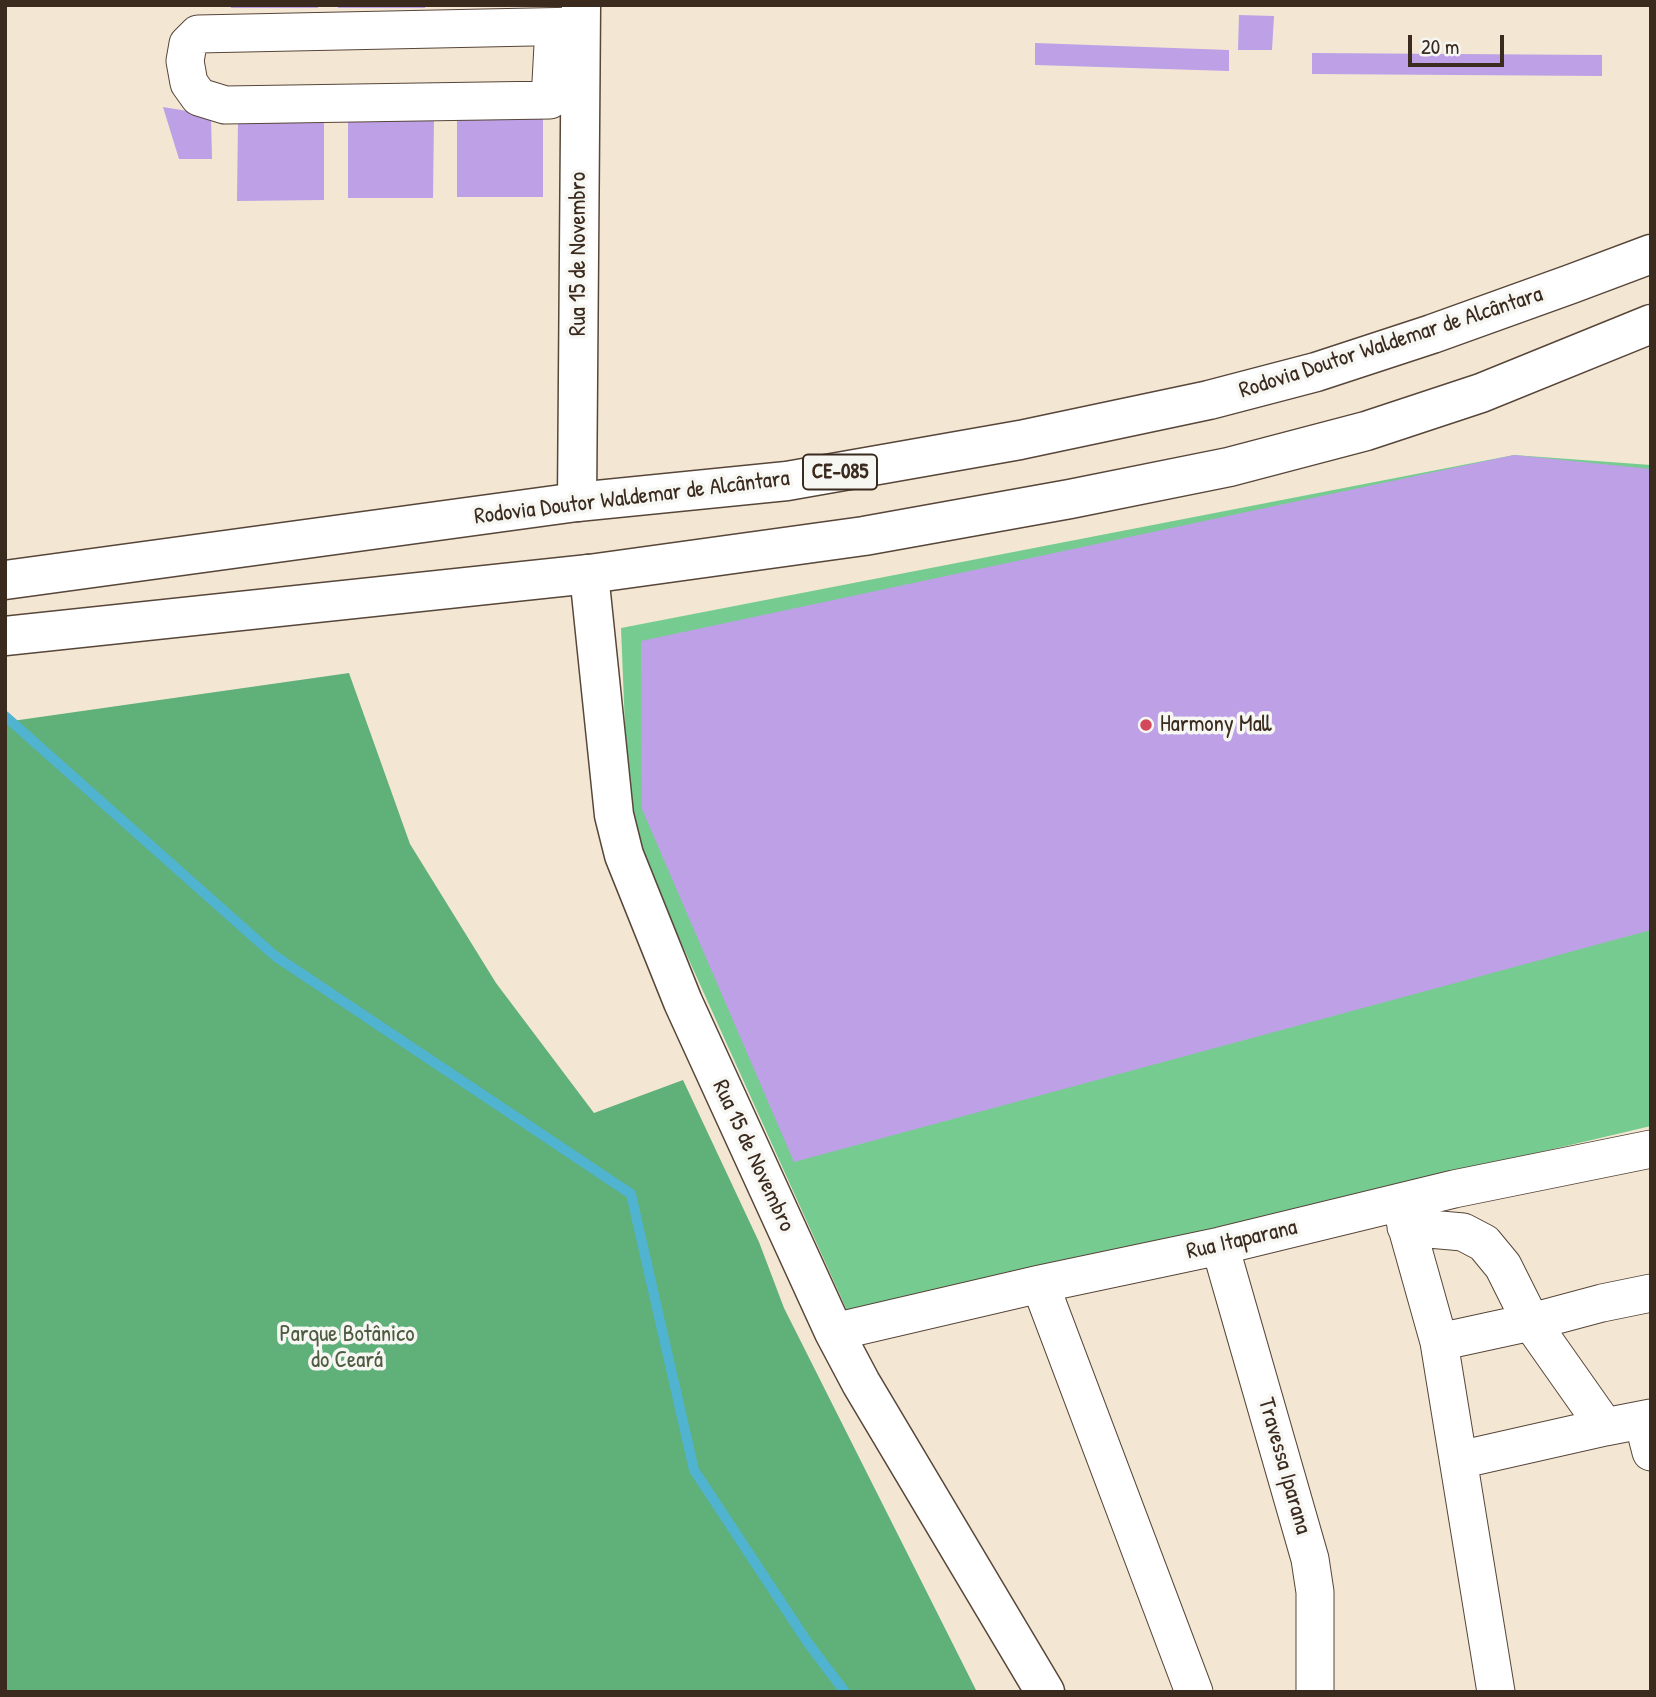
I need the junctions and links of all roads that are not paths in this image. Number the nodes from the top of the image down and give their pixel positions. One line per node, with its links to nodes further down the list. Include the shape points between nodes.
1 (572, 19): 1 (street, via 198,34 188,44 185,61 189,83 199,97 225,105 550,100); 4 (main road, Rua 15 de Novembro)
2 (1651, 254): 4 (main road, Rodovia Doutor Waldemar de Alcântara / CE-085, via 1432,334 1316,372 1209,400 1020,440 787,481)
3 (1651, 324): 5 (main road, via 1481,393 1366,431 1229,467 864,536)
4 (577, 502): 6 (main road, Rodovia Doutor Waldemar de Alcântara / CE-085)
5 (589, 574): 7 (main road); 14 (main road, Rua 15 de Novembro, via 614,815 624,855 683,1002)
6 (5, 580)
7 (5, 636)
8 (1651, 1149): 9 (street, Rua Itaparana, via 1454,1189)
9 (1403, 1215): 10 (street, Rua Itaparana); 13 (street, via 1484,1243 1503,1266); 15 (street)
10 (1220, 1246): 11 (street, Rua Itaparana); 21 (street, Travessa Iparana, via 1311,1559)
11 (1040, 1284): 14 (street, Rua Itaparana); 20 (street)
12 (1651, 1293): 13 (street)
13 (1531, 1322): 15 (street); 16 (street)
14 (834, 1332): 19 (main road, Rua 15 de Novembro)
15 (1439, 1342): 18 (street)
16 (1605, 1427): 17 (street); 18 (street)
17 (1648, 1430)
18 (1459, 1460): 22 (street)
19 (1045, 1692)
20 (1194, 1692)
21 (1315, 1692)
22 (1496, 1692)

